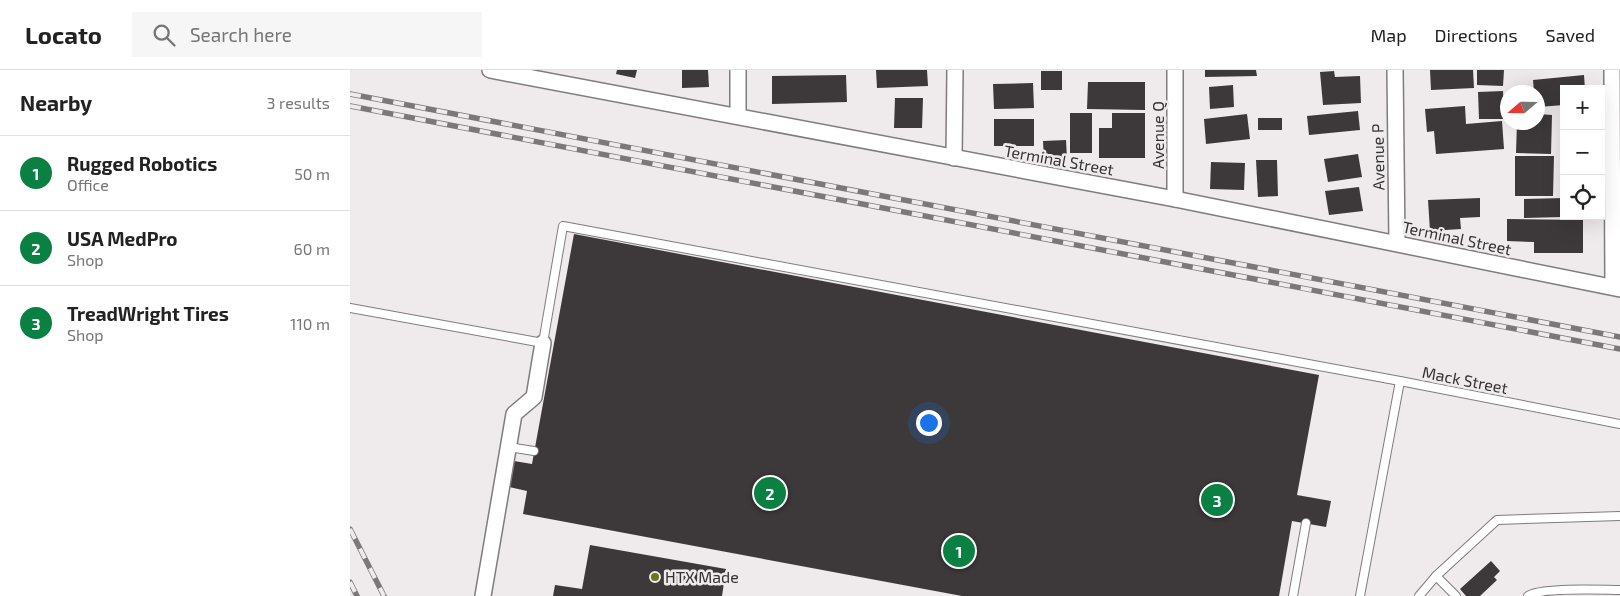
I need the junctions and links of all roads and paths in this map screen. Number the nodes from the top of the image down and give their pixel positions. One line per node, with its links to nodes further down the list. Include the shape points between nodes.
1 (490, 70): 7 (street, Terminal Street)
2 (738, 70): 8 (street)
3 (955, 70): 9 (street)
4 (1175, 70): 10 (street, Avenue Q)
5 (1395, 70): 11 (street, Avenue P)
6 (1612, 70): 12 (street)
7 (523, 73): 8 (street, Terminal Street)
8 (738, 116): 9 (street, Terminal Street)
9 (954, 158): 10 (street, Terminal Street)
10 (1175, 199): 11 (street, Terminal Street)
11 (1397, 243): 12 (street, Terminal Street)
12 (1616, 288)
13 (350, 308): 14 (lane)
14 (543, 343): 15 (lane, via 564,226); 17 (street, via 534,397 514,414)
15 (1400, 381): 16 (lane, Mack Street); 25 (lane, Mack Street)
16 (1620, 424)
17 (508, 447): 18 (lane); 23 (street)
18 (534, 451)
19 (1620, 516): 21 (lane, via 1497,520)
20 (1306, 523): 24 (lane)
21 (1436, 576): 26 (lane); 27 (lane)
22 (1620, 590): 28 (lane, via 1559,590 1533,592)
23 (483, 596)
24 (1293, 596)
25 (1360, 596)
26 (1419, 596)
27 (1456, 596)
28 (1528, 596)

